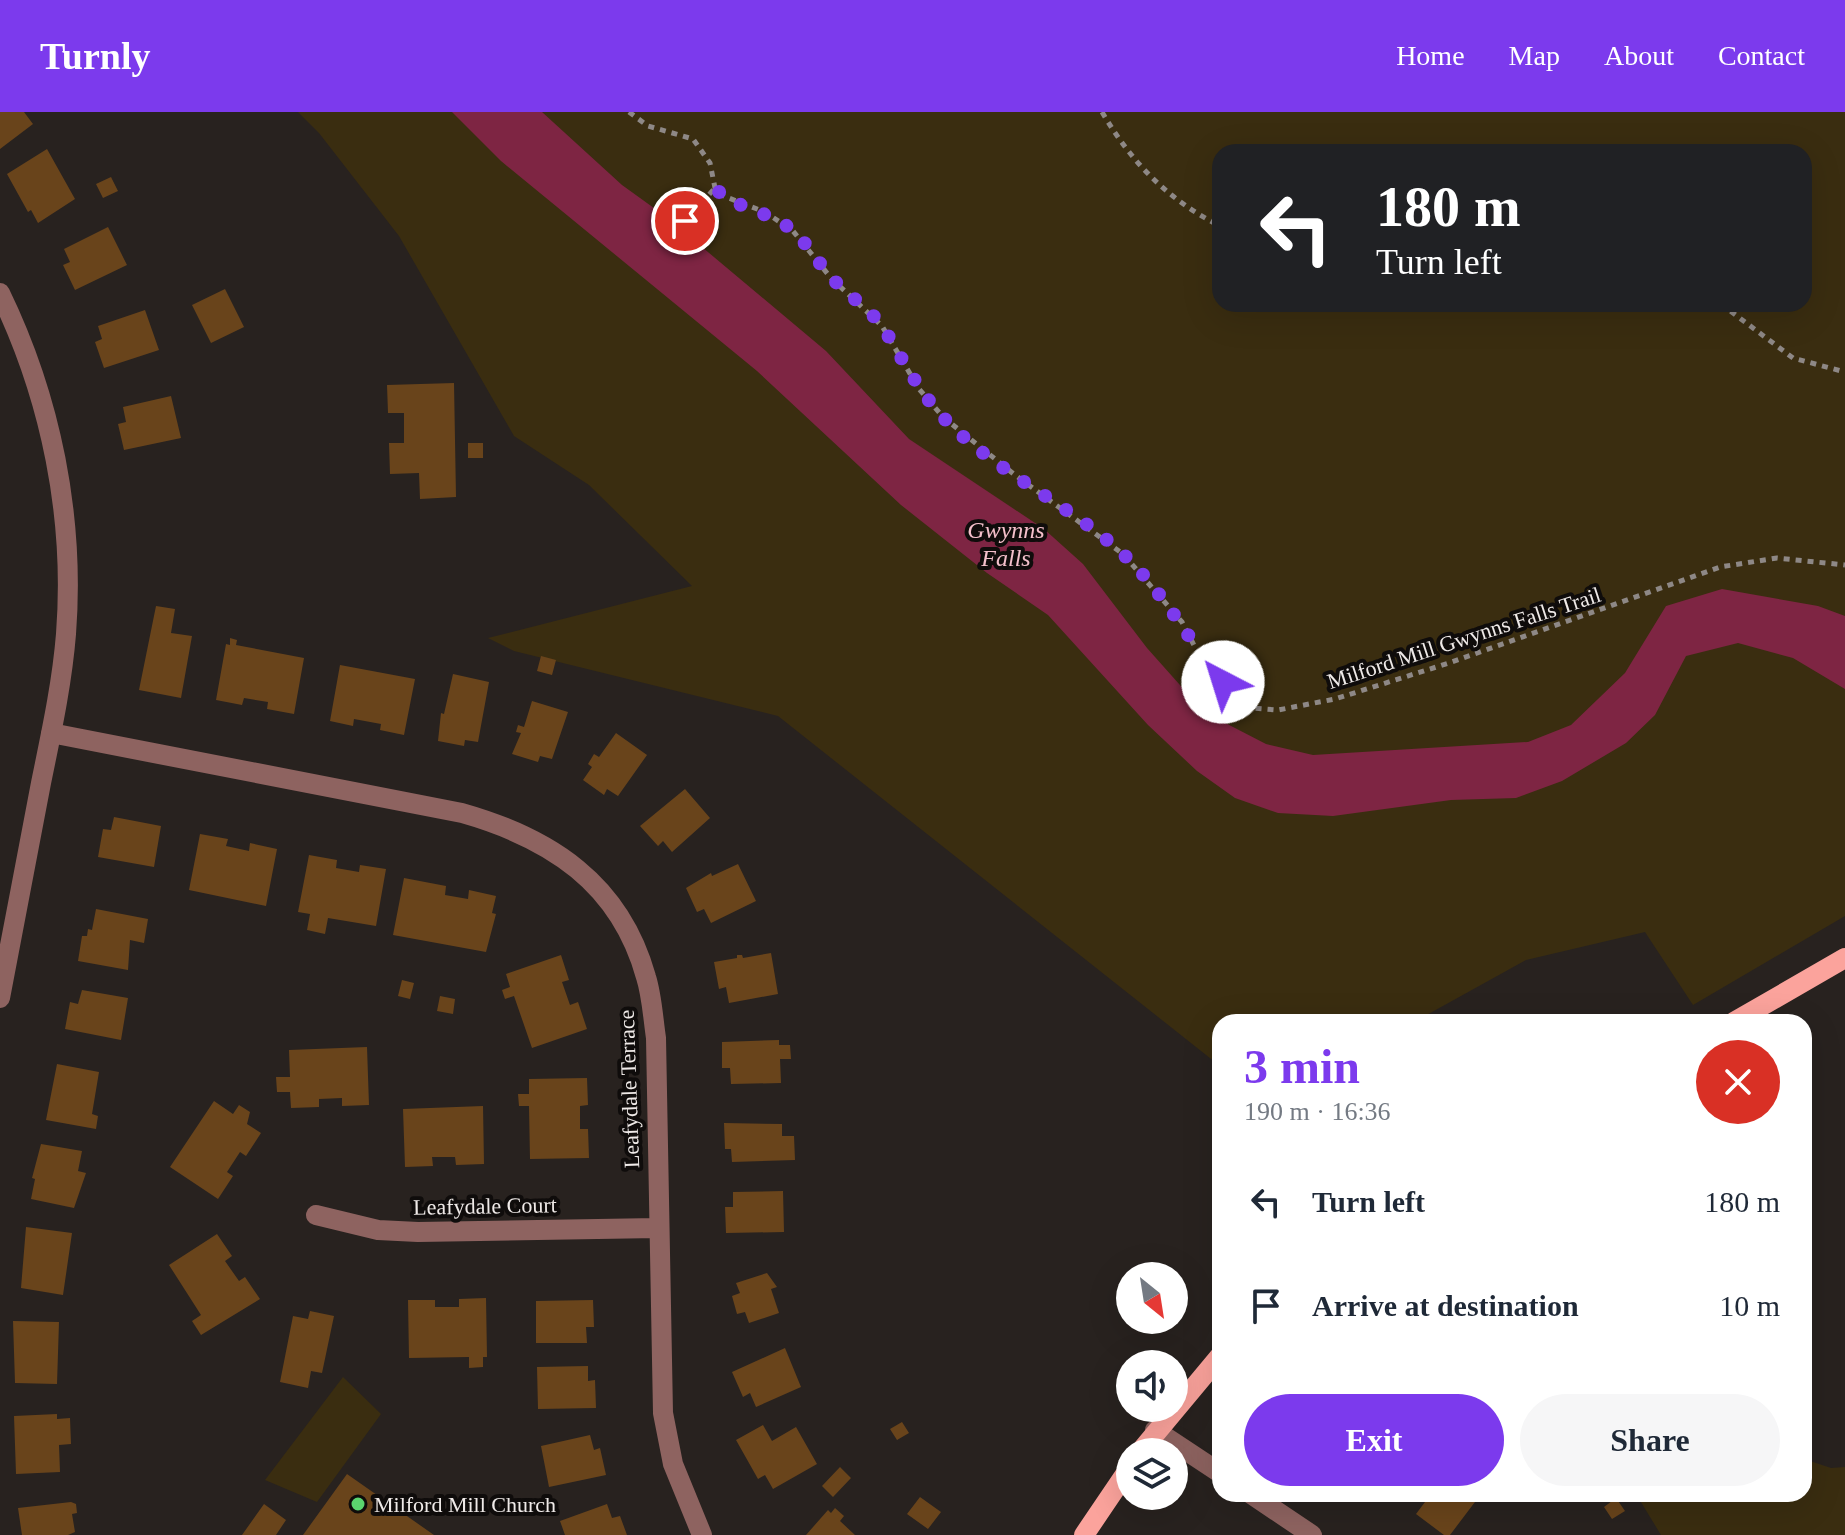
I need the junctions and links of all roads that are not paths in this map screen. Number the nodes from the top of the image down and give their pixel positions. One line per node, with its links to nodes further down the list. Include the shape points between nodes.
1 (0, 293): 2 (street, via 45,407 62,493 66,635)
2 (51, 733): 4 (street); 7 (street, Leafydale Terrace, via 462,813 550,846 578,868 608,899 647,977 656,1038)
3 (1845, 958): 5 (main road)
4 (0, 998)
5 (1748, 1014)
6 (316, 1215): 7 (street, Leafydale Court, via 378,1230 418,1232)
7 (657, 1228): 14 (street, Leafydale Terrace, via 663,1413 673,1464)
8 (1212, 1365): 9 (main road)
9 (1155, 1430): 10 (main road); 11 (street)
10 (1150, 1438)
11 (1212, 1468)
12 (1116, 1488): 15 (main road)
13 (1263, 1502): 16 (street)
14 (702, 1535)
15 (1084, 1535)
16 (1312, 1535)

